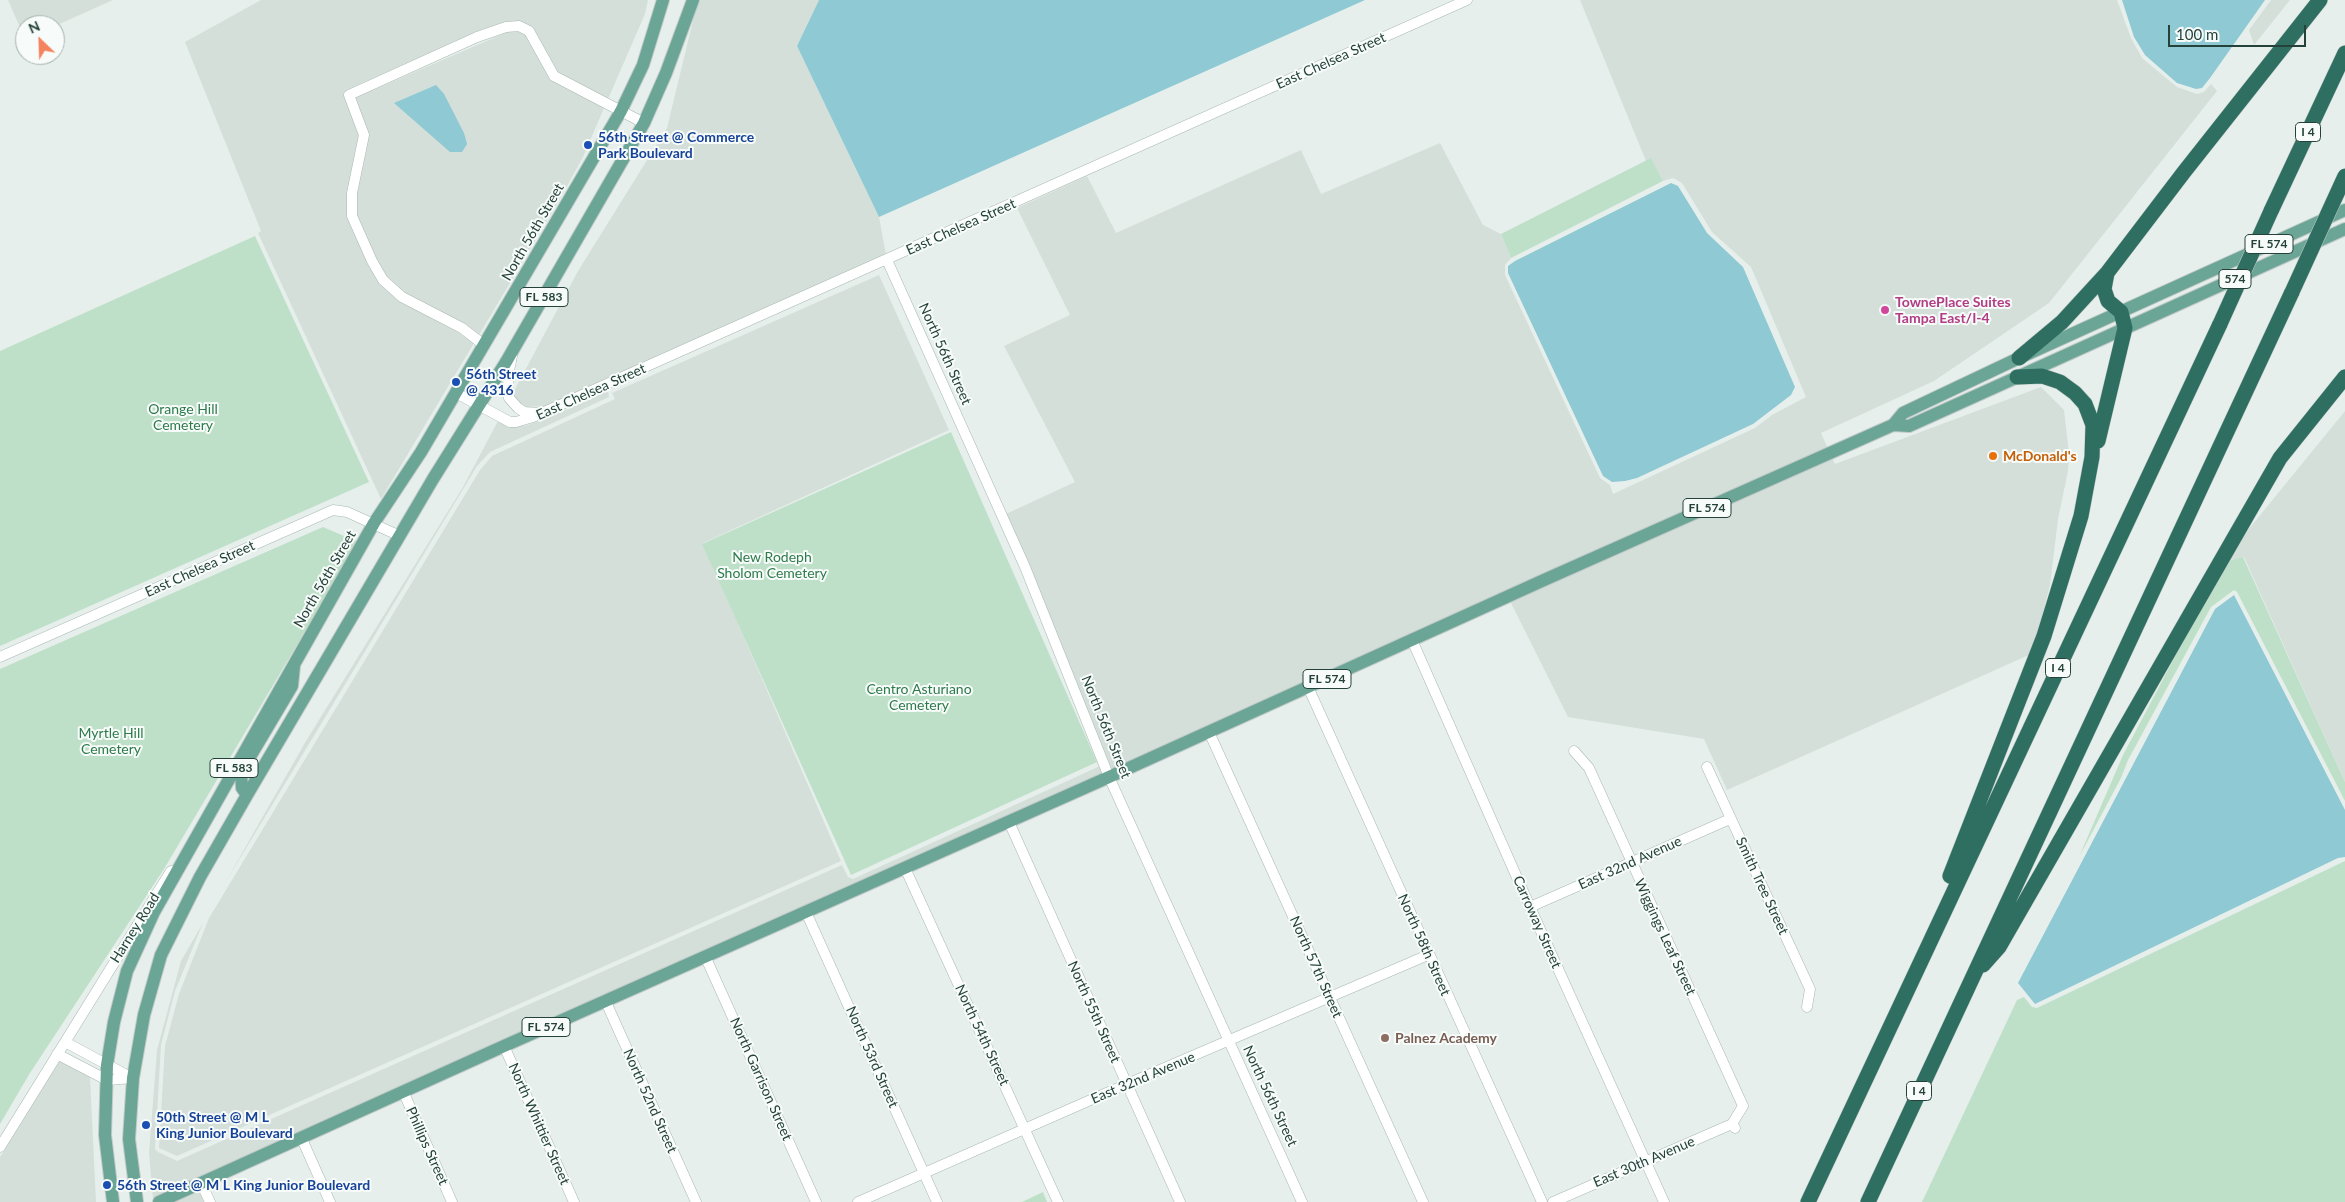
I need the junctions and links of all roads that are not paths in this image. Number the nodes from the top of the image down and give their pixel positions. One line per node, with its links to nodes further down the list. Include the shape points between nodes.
1 (663, 0): 6 (main road, North 56th Street / FL 583, via 642,65)
2 (693, 0): 7 (main road, FL 583)
3 (1466, 0): 11 (street, East Chelsea Street)
4 (2320, 0): 12 (highway)
5 (2345, 53): 49 (highway, I 4, bridge)
6 (621, 111): 7 (street); 15 (main road, North 56th Street / FL 583); 15 (street, via 554,76 529,30 518,26 477,37 349,94 364,135 352,193 352,216 372,262 383,280 402,297 462,328)
7 (644, 123): 16 (main road, FL 583)
8 (2345, 176): 45 (highway, I 4, bridge)
9 (2345, 210): 13 (main road, FL 574)
10 (2345, 229): 14 (main road, 574)
11 (887, 260): 22 (street, East Chelsea Street); 34 (street, North 56th Street, via 1025,567)
12 (2107, 273): 13 (highway, via 2104,289 2108,301); 17 (highway, via 2062,322)
13 (2120, 312): 14 (highway); 17 (main road, FL 574)
14 (2125, 328): 18 (main road, 574); 24 (highway)
15 (484, 345): 20 (main road, North 56th Street / FL 583)
16 (514, 349): 21 (main road, FL 583); 22 (street, via 508,376 509,398 524,412)
17 (2019, 358): 23 (main road, FL 574, via 1903,413)
18 (2017, 377): 23 (main road, 574, via 1909,426); 24 (highway, via 2042,376 2060,382 2085,404 2093,425 2092,449)
19 (2345, 377): 45 (highway, via 2280,458 1999,947)
20 (456, 394): 21 (street, East Chelsea Street); 25 (main road, North 56th Street / FL 583)
21 (478, 407): 22 (street, East Chelsea Street, via 510,422); 26 (main road, FL 583)
22 (547, 412)
23 (1893, 425): 27 (main road, FL 574)
24 (2080, 516): 49 (highway, via 2044,636)
25 (374, 523): 26 (street, East Chelsea Street); 28 (street, East Chelsea Street, via 348,512 333,510); 29 (main road, North 56th Street / FL 583)
26 (400, 536): 35 (main road, FL 583)
27 (1412, 640): 30 (main road, FL 574); 41 (street, Carroway Street)
28 (0, 657)
29 (294, 663): 35 (main road, via 292,686 241,772 242,788); 36 (main road, North 56th Street / FL 583)
30 (1308, 687): 31 (main road, FL 574); 43 (street, North 58th Street)
31 (1209, 732): 34 (main road, FL 574); 46 (street, North 57th Street)
32 (1574, 751): 39 (street, Wiggings Leaf Street, via 1589,768)
33 (1707, 767): 37 (street, Smith Tree Street)
34 (1110, 777): 38 (main road, FL 574); 50 (street, North 56th Street)
35 (247, 795): 55 (main road, FL 583, via 200,877 161,955 144,1015)
36 (206, 815): 51 (street, Harney Road); 54 (main road, North 56th Street / FL 583, via 126,971)
37 (1730, 819): 39 (street, East 32nd Avenue); 48 (street, Smith Tree Street, via 1810,989)
38 (1009, 822): 40 (main road, FL 574); 57 (street, North 55th Street)
39 (1631, 862): 41 (street, East 32nd Avenue); 59 (street, Wiggings Leaf Street, via 1743,1106)
40 (905, 868): 42 (main road, FL 574); 60 (street, North 54th Street)
41 (1530, 907): 63 (street, Carroway Street)
42 (806, 912): 44 (main road, FL 574); 64 (street, North 53rd Street)
43 (1428, 955): 46 (street, East 32nd Avenue); 81 (street, North 58th Street)
44 (706, 956): 47 (main road, FL 574); 74 (street, North Garrison Street)
45 (1971, 980): 85 (highway, I 4)
46 (1330, 998): 50 (street, East 32nd Avenue); 80 (street, North 57th Street)
47 (605, 1000): 52 (main road, FL 574); 73 (street, North 52nd Street)
48 (1807, 1007)
49 (1896, 1012): 84 (highway, I 4)
50 (1228, 1041): 57 (street, East 32nd Avenue); 79 (street, North 56th Street)
51 (65, 1042): 53 (street, Harney Road); 54 (street)
52 (504, 1046): 58 (main road, FL 574); 72 (street, North Whittier Street)
53 (57, 1054): 56 (street); 62 (street, Harney Road)
54 (107, 1065): 55 (street); 56 (main road, North 56th Street / FL 583)
55 (133, 1078): 56 (street); 67 (main road, FL 583, via 129,1139)
56 (107, 1080): 66 (main road, North 56th Street / FL 583, via 105,1136)
57 (1127, 1084): 60 (street, East 32nd Avenue); 78 (street, North 55th Street)
58 (402, 1091): 61 (main road, FL 574); 71 (street, Phillips Street)
59 (1734, 1126): 63 (street, East 30th Avenue)
60 (1025, 1129): 64 (street, East 32nd Avenue); 77 (street, North 54th Street)
61 (301, 1137): 65 (main road, FL 574); 70 (street)
62 (0, 1147)
63 (1647, 1160): 82 (street, East 30th Avenue); 83 (street, Carroway Street)
64 (924, 1173): 75 (street, East 32nd Avenue); 76 (street, North 53rd Street)
65 (201, 1183): 68 (main road, FL 574); 69 (street)
66 (112, 1202)
67 (137, 1202)
68 (159, 1202)
69 (210, 1202)
70 (330, 1202)
71 (452, 1202)
72 (574, 1202)
73 (696, 1202)
74 (816, 1202)
75 (858, 1202)
76 (937, 1202)
77 (1058, 1202)
78 (1180, 1202)
79 (1302, 1202)
80 (1423, 1202)
81 (1542, 1202)
82 (1553, 1202)
83 (1664, 1202)
84 (1808, 1202)
85 (1868, 1202)

